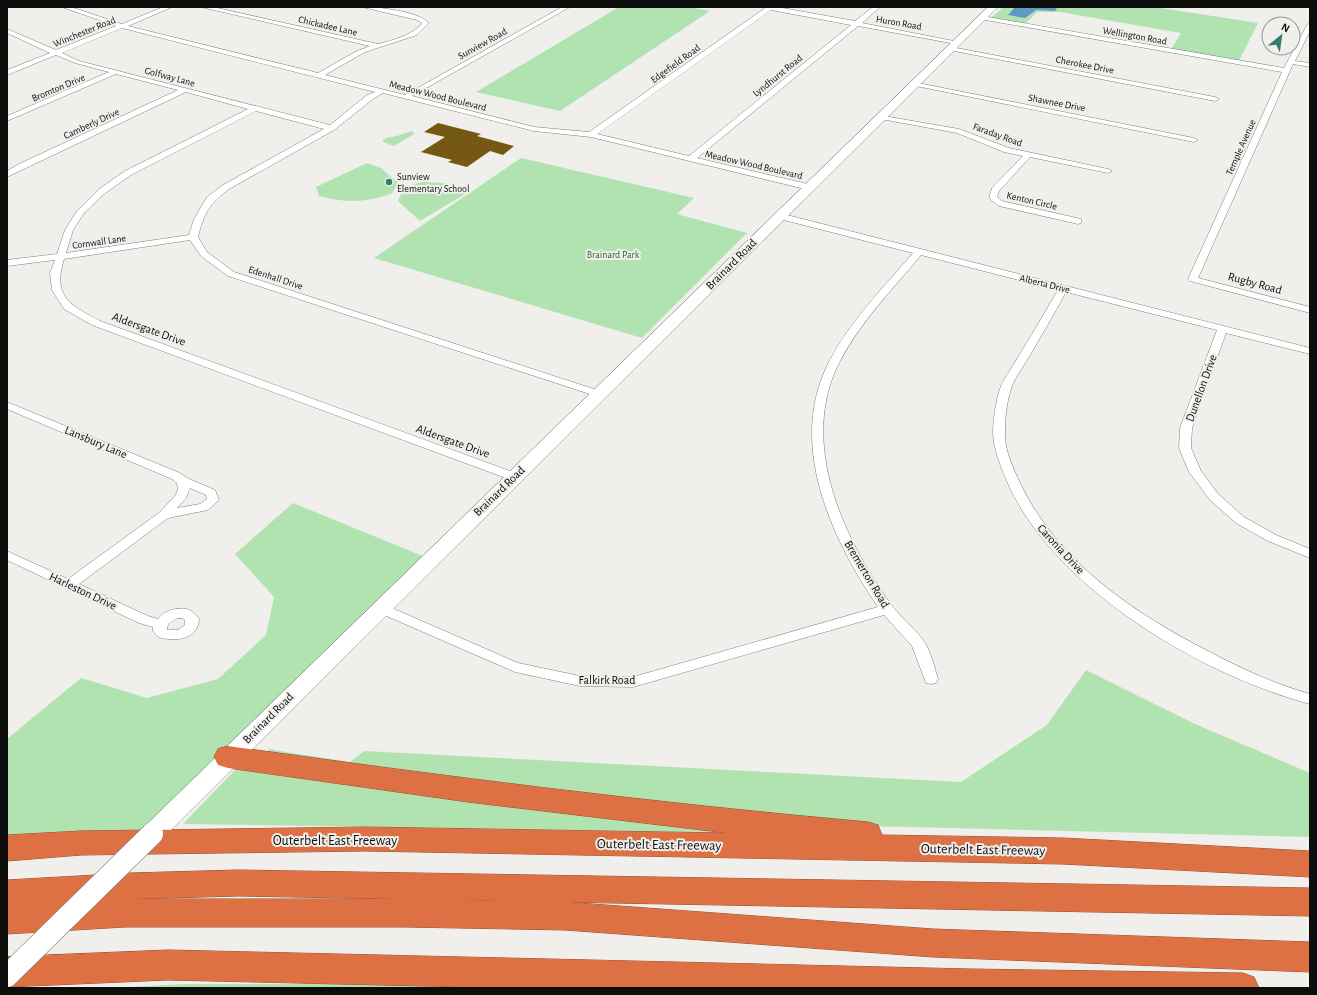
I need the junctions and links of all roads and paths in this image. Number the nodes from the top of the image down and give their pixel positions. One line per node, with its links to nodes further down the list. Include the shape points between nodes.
1 (65, 7): 13 (street, Meadow Wood Boulevard)
2 (169, 7): 13 (street, Winchester Road)
3 (204, 7): 15 (street, Chickadee Lane)
4 (365, 7): 15 (street, via 420,18 426,23 418,31 402,39)
5 (552, 7): 9 (street)
6 (769, 7): 11 (street, Huron Road); 33 (street, Edgefield Road)
7 (877, 7): 11 (street, Lyndhurst Road)
8 (993, 7): 10 (main road, Brainard Road)
9 (565, 8): 27 (street, Sunview Road)
10 (982, 18): 16 (main road, Brainard Road); 20 (street, Wellington Road)
11 (856, 24): 16 (street, Huron Road); 36 (street, Lyndhurst Road)
12 (1310, 25): 18 (street, Temple Avenue)
13 (121, 26): 17 (street, Winchester Road); 23 (street, Meadow Wood Boulevard)
14 (7, 32): 17 (street, Golfway Lane)
15 (378, 46): 23 (street, via 357,54)
16 (954, 46): 24 (main road, Brainard Road); 28 (street, Cherokee Drive)
17 (57, 52): 21 (street, Golfway Lane, via 77,62); 22 (street, Winchester Road)
18 (1291, 62): 19 (street); 20 (street, Temple Avenue)
19 (1310, 65)
20 (1286, 71): 46 (street, Temple Avenue)
21 (116, 72): 25 (street, Golfway Lane); 31 (street, Bromton Drive)
22 (7, 73)
23 (320, 75): 26 (street, Meadow Wood Boulevard)
24 (916, 84): 30 (main road, Brainard Road); 34 (street, Shawnee Drive)
25 (185, 90): 29 (street, Golfway Lane); 38 (street, Camberly Drive)
26 (382, 92): 27 (street, Meadow Wood Boulevard); 32 (street, via 370,97)
27 (406, 97): 33 (street, Meadow Wood Boulevard, via 534,129)
28 (1215, 99)
29 (256, 108): 32 (street, Golfway Lane); 44 (street, Aldersgate Drive, via 128,173 101,192 80,210 69,230)
30 (881, 117): 35 (street, Faraday Road, via 959,131 1007,150); 39 (main road, Brainard Road)
31 (7, 120)
32 (331, 128): 42 (street, via 210,199 198,219)
33 (591, 135): 36 (street, Meadow Wood Boulevard)
34 (1194, 140)
35 (1028, 155): 37 (street, Faraday Road); 41 (street, Kenton Circle, via 995,190 992,198 999,203)
36 (690, 159): 39 (street, Meadow Wood Boulevard)
37 (1108, 171)
38 (7, 175)
39 (809, 187): 40 (main road, Brainard Road)
40 (779, 216): 43 (street, Alberta Drive); 51 (main road, Brainard Road)
41 (1078, 221)
42 (193, 237): 44 (street, Cornwall Lane); 51 (street, Edenhall Drive, via 204,254 231,274)
43 (919, 252): 47 (street, Alberta Drive); 60 (street, Bremerton Road, via 847,341 834,363 824,388 819,414 822,476 834,515 856,561)
44 (60, 258): 45 (street, Cornwall Lane); 53 (street, Aldersgate Drive, via 55,273 57,290 67,307 96,323)
45 (7, 263)
46 (1193, 279): 48 (street, Rugby Road)
47 (1064, 288): 49 (street, Alberta Drive); 63 (street, Caronia Drive, via 1007,385 1001,408 999,431 1003,456 1014,486 1030,514 1054,545 1094,584 1136,617 1250,679)
48 (1310, 310)
49 (1223, 328): 50 (street, Alberta Drive); 56 (street, Dunellon Drive, via 1186,428 1185,448 1195,472 1214,497 1240,520 1272,538)
50 (1310, 351)
51 (599, 394): 53 (main road, Brainard Road)
52 (7, 405): 54 (street, Lansbury Lane, via 176,476)
53 (514, 477): 59 (main road, Brainard Road)
54 (187, 486): 55 (street, Lansbury Lane); 55 (street, Lansbury Lane, via 211,493 213,500 198,509)
55 (164, 515): 58 (street, Lansbury Lane)
56 (1310, 554)
57 (7, 555): 58 (street, Harleston Drive)
58 (69, 585): 61 (street, Harleston Drive, via 144,620)
59 (380, 608): 60 (street, Falkirk Road, via 515,667 580,681 634,682); 64 (main road, Brainard Road)
60 (887, 609): 62 (street, Bremerton Road, via 918,643)
61 (160, 624)
62 (931, 679)
63 (1310, 699)
64 (228, 757): 66 (highway, via 493,794 749,824); 77 (main road, Brainard Road, bridge)
65 (7, 848): 66 (highway, Outerbelt East Freeway, via 81,843 364,839)
66 (1063, 851): 67 (highway, Outerbelt East Freeway)
67 (1310, 864)
68 (7, 893): 70 (highway, via 238,883)
69 (1310, 896): 70 (highway)
70 (1125, 898): 71 (highway)
71 (1310, 902)
72 (7, 920): 73 (highway, via 133,913 565,916)
73 (933, 943): 74 (highway); 75 (highway)
74 (1310, 949)
75 (1310, 957)
76 (7, 972): 78 (highway, via 168,965)
77 (7, 976)
78 (970, 984): 79 (highway); 80 (highway)
79 (866, 988)
80 (1243, 988)

